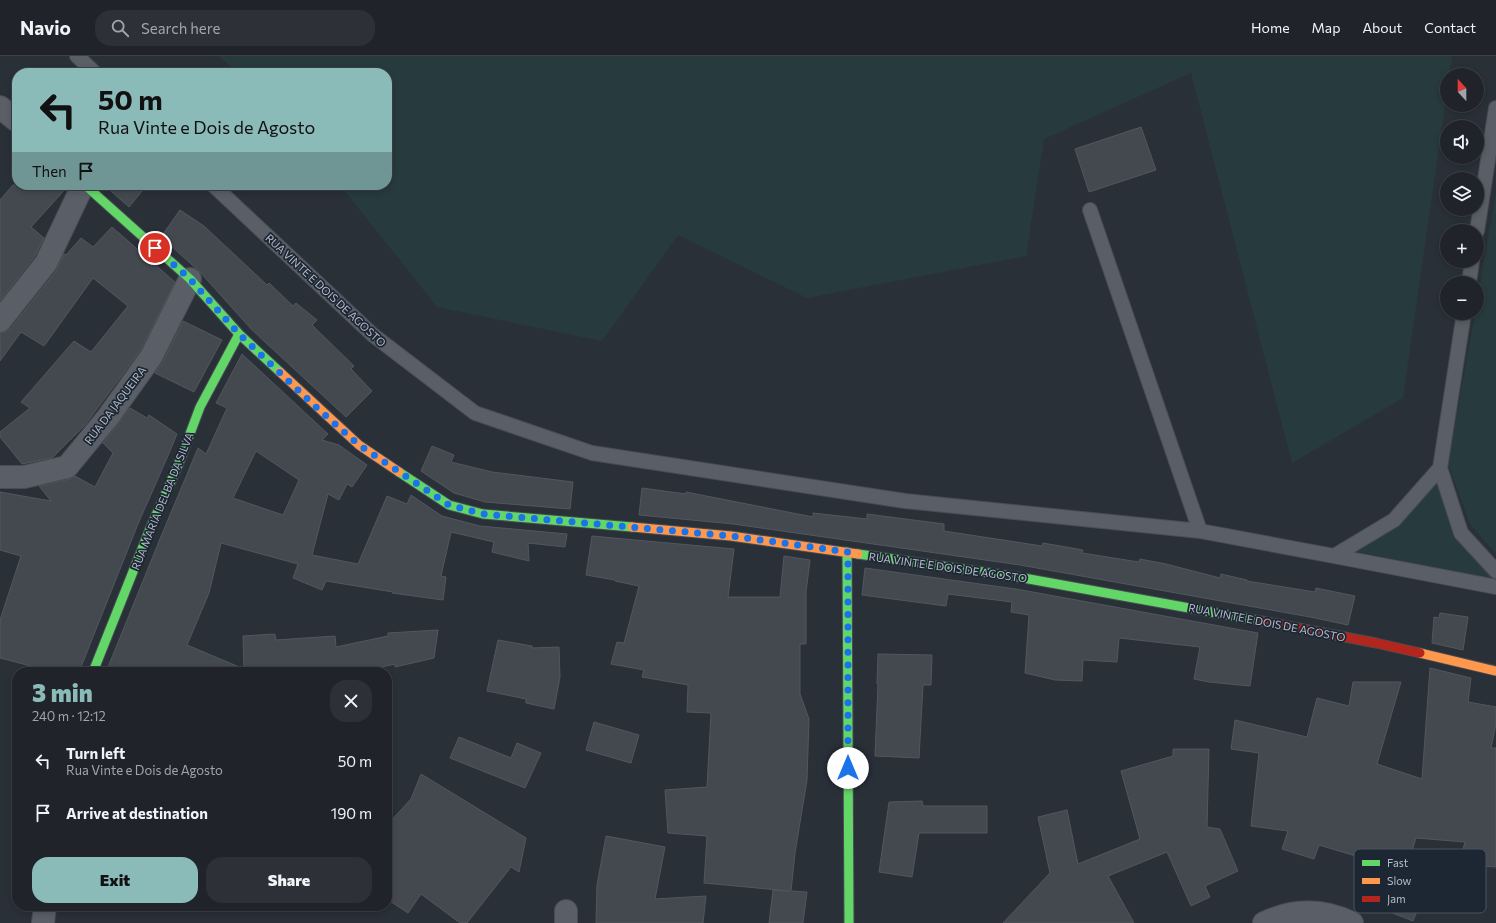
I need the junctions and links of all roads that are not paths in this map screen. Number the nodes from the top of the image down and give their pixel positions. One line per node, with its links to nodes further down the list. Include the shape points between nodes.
1 (76, 56): 2 (lane)
2 (89, 68)
3 (0, 107): 5 (street)
4 (1496, 108): 10 (lane)
5 (12, 117)
6 (82, 190): 13 (street, via 46,263)
7 (90, 190): 11 (street, RUA VINTE E DOIS DE AGOSTO)
8 (218, 190): 17 (lane, RUA VINTE E DOIS DE AGOSTO, via 373,335 475,413 592,453 905,501)
9 (1090, 210): 17 (lane)
10 (1478, 224)
11 (190, 279): 14 (street, RUA VINTE E DOIS DE AGOSTO); 16 (street, RUA DA JAQUEIRA, via 151,357 108,417 67,466 24,477)
12 (1463, 320): 15 (lane)
13 (0, 321)
14 (239, 334): 18 (street, RUA VINTE E DOIS DE AGOSTO, via 359,445 449,505 483,514 732,536); 22 (street, RUA MARIA DELBA DA SILVA, via 200,406 180,463 150,529)
15 (1440, 468): 19 (lane, via 1394,520); 20 (lane, via 1461,533)
16 (0, 477)
17 (1200, 531): 19 (lane, RUA VINTE E DOIS DE AGOSTO)
18 (848, 552): 23 (street, RUA VINTE E DOIS DE AGOSTO, via 1018,577 1248,618); 27 (street)
19 (1334, 556): 21 (lane, RUA VINTE E DOIS DE AGOSTO)
20 (1496, 571)
21 (1496, 587)
22 (95, 667)
23 (1496, 670)
24 (44, 911): 26 (street)
25 (1270, 920): 28 (street, via 1305,912 1337,916)
26 (43, 923)
27 (849, 923)
28 (1352, 923)

